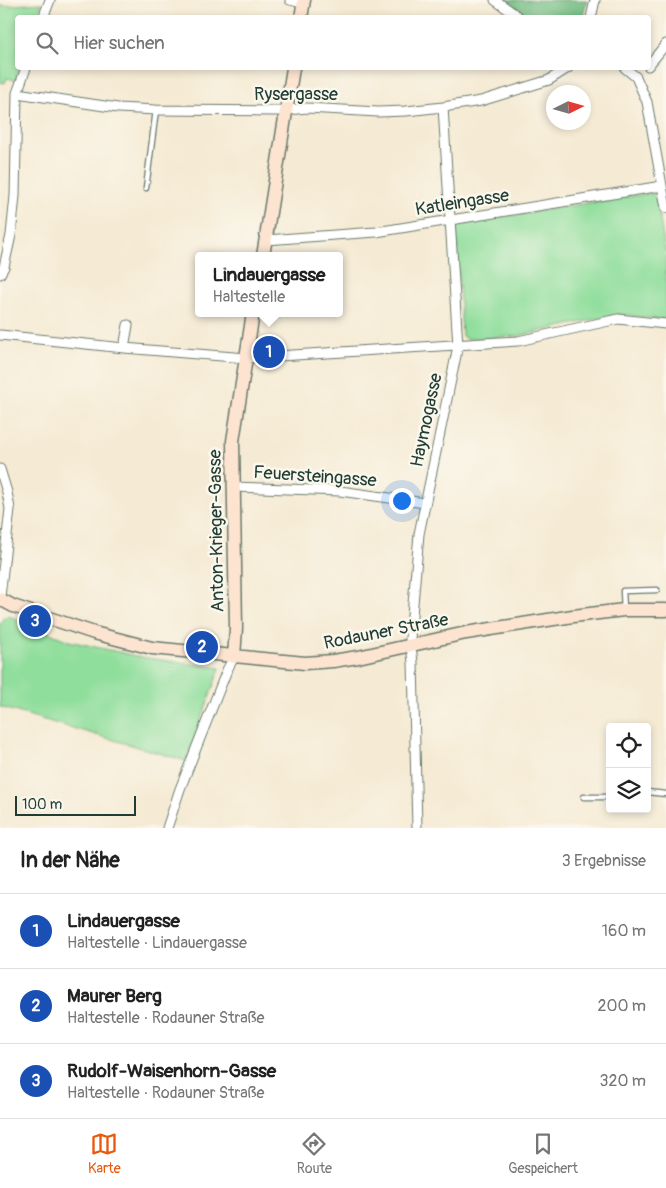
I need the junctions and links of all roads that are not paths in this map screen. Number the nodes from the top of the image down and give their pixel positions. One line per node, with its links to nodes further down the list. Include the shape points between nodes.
1 (50, 0): 6 (street)
2 (290, 0): 5 (street)
3 (495, 0): 8 (street)
4 (595, 0): 9 (street)
5 (304, 1): 7 (main road)
6 (45, 15)
7 (302, 15)
8 (516, 15)
9 (592, 15)
10 (666, 44): 11 (street)
11 (651, 62)
12 (25, 70): 18 (street)
13 (293, 70): 21 (main road)
14 (565, 70): 19 (street, Rysergasse, via 549,80 521,90)
15 (627, 70): 17 (street)
16 (644, 70): 17 (street)
17 (636, 77): 22 (street, via 647,102)
18 (17, 93): 20 (street, Rysergasse, via 118,108); 28 (street, via 12,235)
19 (443, 107): 21 (street, Rysergasse, via 378,112 321,108); 25 (street, Haymogasse)
20 (156, 110): 21 (street, Rysergasse); 23 (lane)
21 (286, 110): 26 (main road)
22 (662, 186): 24 (street); 25 (street, Katleingasse)
23 (146, 188)
24 (666, 208)
25 (450, 221): 26 (street, Katleingasse, via 376,232); 33 (street, Haymogasse)
26 (266, 240): 27 (main road)
27 (264, 252)
28 (0, 274)
29 (253, 317): 35 (main road, Anton-Krieger-Gasse)
30 (666, 324): 33 (street, via 613,320 518,341)
31 (128, 326): 34 (street)
32 (0, 336): 34 (street)
33 (458, 346): 35 (street); 38 (street, Haymogasse)
34 (124, 348): 35 (street)
35 (246, 358): 37 (main road, Anton-Krieger-Gasse, via 232,441)
36 (0, 469): 40 (street, via 10,509)
37 (233, 488): 38 (street, Feuersteingasse, via 340,491); 44 (main road, Anton-Krieger-Gasse)
38 (425, 504): 43 (street, Haymogasse, via 417,550)
39 (657, 590): 41 (lane, via 623,591)
40 (0, 598): 44 (main road, Rodauner Straße, via 94,633 152,648)
41 (624, 610): 42 (main road, Rodauner Straße); 43 (main road, Rodauner Straße, via 466,633)
42 (666, 610)
43 (410, 646): 44 (main road, Rodauner Straße, via 333,661 305,663); 50 (street, Haymogasse)
44 (234, 657): 49 (street, Anton-Krieger-Gasse)
45 (651, 792): 46 (lane)
46 (666, 794)
47 (584, 796): 48 (lane)
48 (606, 797)
49 (167, 828)
50 (417, 828)

